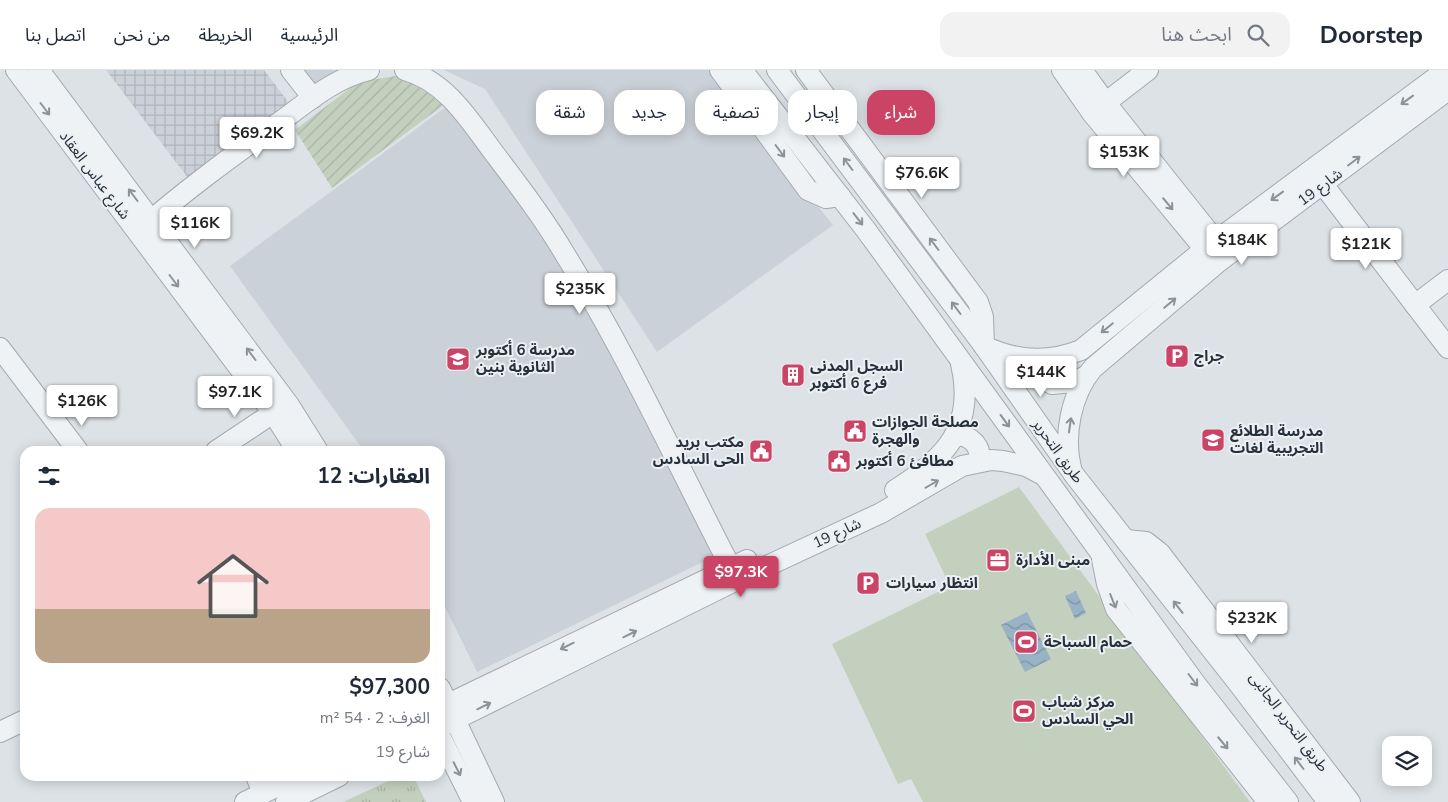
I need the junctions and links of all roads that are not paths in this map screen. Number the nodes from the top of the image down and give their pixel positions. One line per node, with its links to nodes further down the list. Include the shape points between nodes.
1 (16, 70): 17 (street, شارع عباس العقاد, one-way to 17)
2 (39, 70): 17 (street, شارع عباس العقاد)
3 (291, 70): 15 (street)
4 (369, 70): 15 (street, via 334,84)
5 (405, 70): 42 (street, via 425,77 453,100 557,240 638,387)
6 (720, 70): 19 (street, one-way to 19, via 808,190 826,198)
7 (742, 70): 19 (street, طريق التحرير)
8 (778, 70): 24 (street, طريق التحرير, one-way to 8)
9 (806, 70): 24 (street, one-way to 9, via 983,317 978,302)
10 (1062, 70): 16 (street)
11 (1082, 70): 16 (street)
12 (1148, 70): 16 (street)
13 (1446, 70): 18 (street, شارع 19, one-way to 18)
14 (1448, 90): 18 (street, شارع 19, one-way to 14)
15 (312, 98): 20 (street, via 236,153)
16 (1098, 108): 21 (street)
17 (82, 142): 20 (street, شارع عباس العقاد)
18 (1318, 177): 21 (street, شارع 19); 23 (street)
19 (840, 196): 28 (street, طريق التحرير, one-way to 28)
20 (145, 226): 30 (street, شارع عباس العقاد, one-way to 30); 35 (street, شارع عباس العقاد, one-way to 20, via 289,405)
21 (1216, 252): 27 (street, شارع 19, one-way to 27, via 1081,350); 29 (street, شارع 19, one-way to 21)
22 (1448, 280): 23 (street)
23 (1415, 305): 26 (street)
24 (984, 346): 27 (street, شارع 19, via 1013,357); 37 (street, طريق التحرير)
25 (0, 348): 32 (street)
26 (1448, 348)
27 (1044, 359): 29 (street, via 1041,371 1048,382 1065,384)
28 (961, 362): 31 (street, شارع 19, via 966,393); 38 (street, طريق التحرير, one-way to 38)
29 (1086, 376): 37 (street, شارع 19, one-way to 29, via 1069,459 1069,430 1075,402)
30 (273, 413): 33 (street); 34 (street, شارع عباس العقاد)
31 (955, 435): 36 (street, via 966,436 975,442); 39 (street, شارع 19, via 942,455)
32 (74, 446)
33 (224, 446)
34 (294, 446)
35 (315, 446)
36 (979, 462): 38 (street, شارع 19, via 1014,463); 39 (street, شارع 19, one-way to 36, via 962,466)
37 (1073, 473): 40 (street, طريق التحرير)
38 (1047, 478): 41 (street, طريق التحرير)
39 (879, 507): 42 (street, شارع 19); 48 (street, شارع 19, one-way to 39, via 737,580)
40 (1126, 540): 43 (street, طريق التحرير, one-way to 40); 63 (street, طريق التحرير الجانبى, via 1146,542 1160,553)
41 (1102, 554): 44 (street, طريق التحرير); 60 (street, one-way to 60, via 1107,584 1116,609)
42 (731, 568): 47 (street, شارع 19, one-way to 47)
43 (1202, 636): 44 (street, via 1193,655); 45 (street, طريق التحرير)
44 (1179, 660): 46 (street, طريق التحرير, one-way to 46)
45 (1238, 683): 46 (street, via 1227,681 1218,685 1212,693); 62 (street, طريق التحرير, one-way to 45)
46 (1212, 703): 61 (street, طريق التحرير)
47 (445, 709)
48 (445, 709)
49 (445, 711): 59 (street)
50 (20, 722): 51 (street)
51 (0, 732)
52 (445, 746): 58 (street, one-way to 58)
53 (274, 781): 55 (street)
54 (329, 781): 57 (street)
55 (260, 784): 56 (street)
56 (245, 802)
57 (286, 802)
58 (473, 802)
59 (494, 802)
60 (1268, 802)
61 (1288, 802)
62 (1328, 802)
63 (1350, 802)

